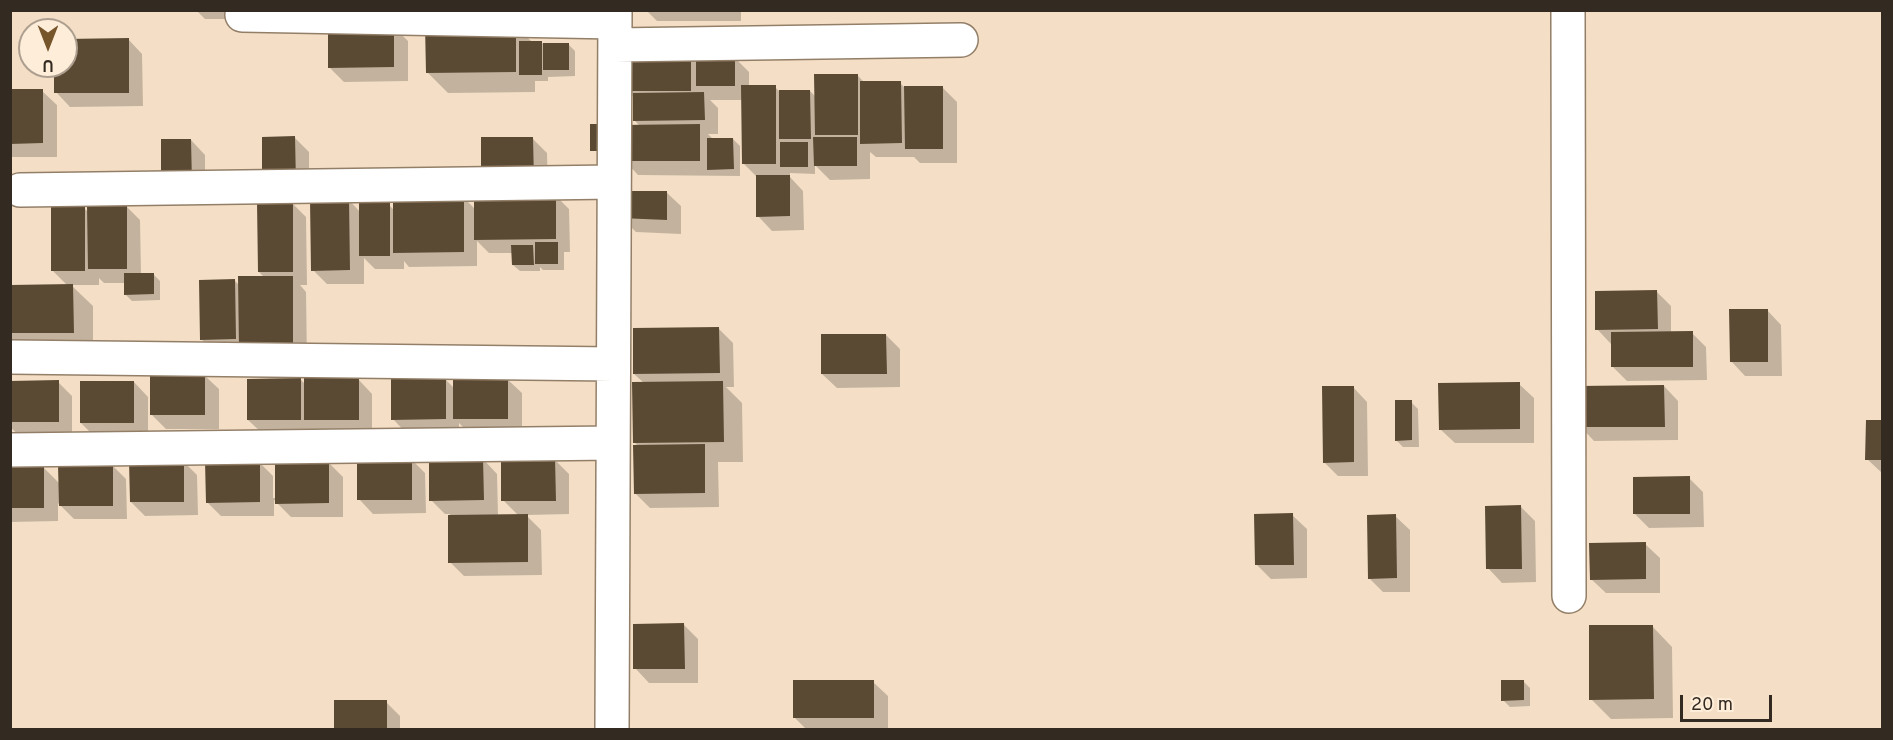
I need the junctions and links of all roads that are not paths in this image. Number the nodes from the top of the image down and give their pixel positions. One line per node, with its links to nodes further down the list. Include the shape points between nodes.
1 (1568, 10): 11 (street)
2 (242, 15): 3 (street)
3 (615, 26): 4 (street); 5 (street)
4 (961, 40)
5 (614, 182): 6 (street); 8 (street)
6 (21, 190)
7 (10, 357): 8 (street)
8 (614, 364): 9 (street)
9 (614, 443): 10 (street); 12 (street)
10 (10, 450)
11 (1569, 596)
12 (612, 729)

